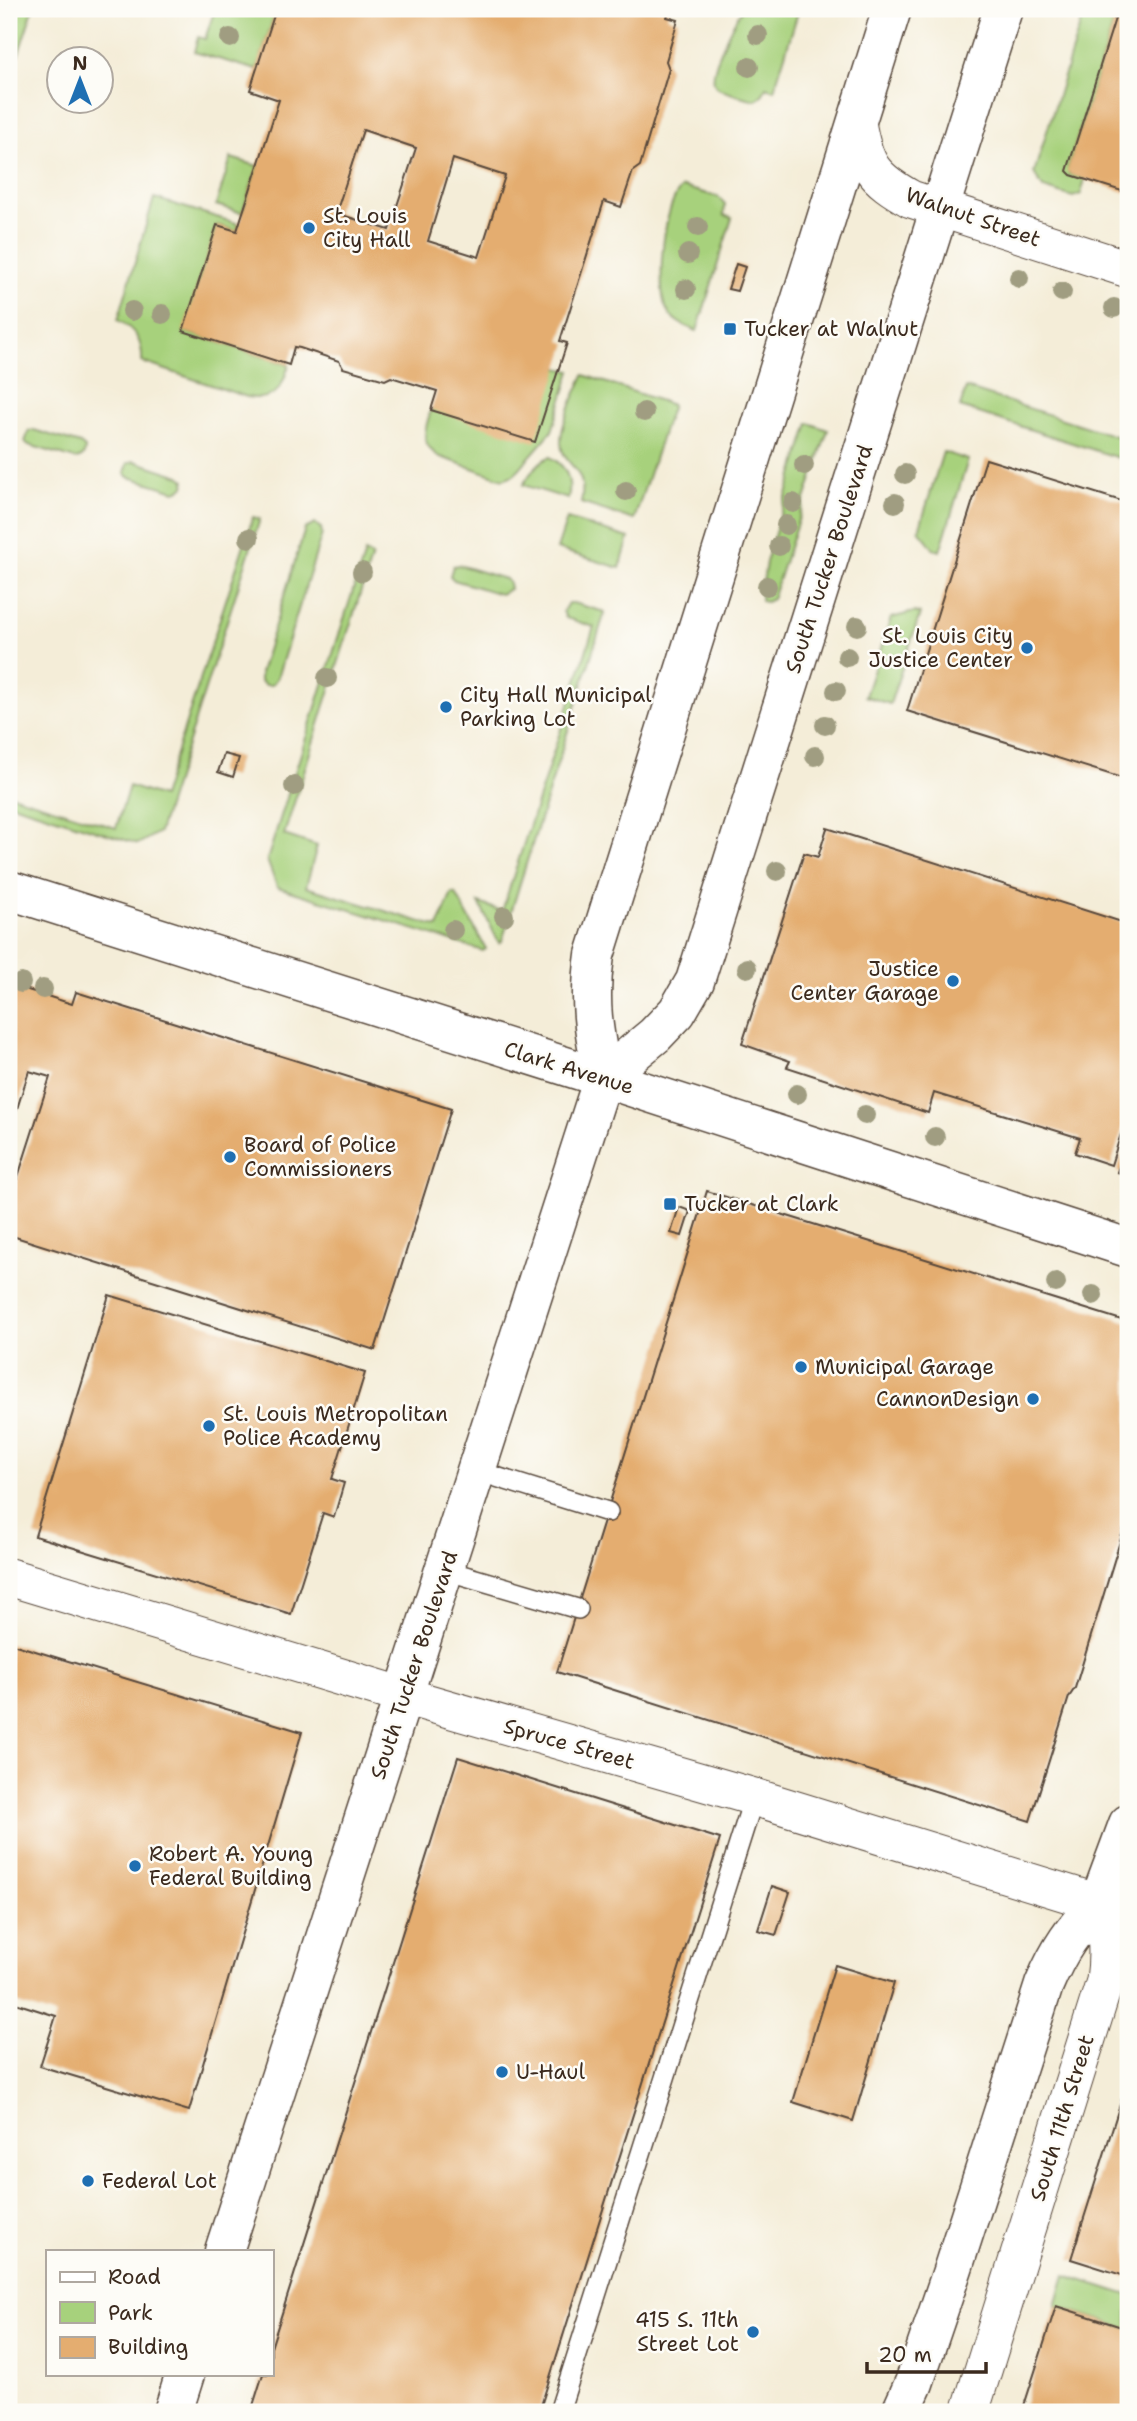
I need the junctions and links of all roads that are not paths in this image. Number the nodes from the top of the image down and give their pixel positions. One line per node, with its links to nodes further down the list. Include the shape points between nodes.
1 (892, 9): 3 (main road, South Tucker Boulevard)
2 (1003, 9): 4 (main road, South Tucker Boulevard)
3 (857, 122): 4 (street, Walnut Street, via 869,165 886,185); 7 (main road, South Tucker Boulevard, via 595,955 591,1013)
4 (941, 209): 5 (street, Walnut Street); 7 (main road, South Tucker Boulevard, via 695,981 677,1012)
5 (1128, 269)
6 (9, 890): 7 (main road, Clark Avenue)
7 (603, 1078): 8 (main road, Clark Avenue); 9 (main road, South Tucker Boulevard)
8 (1128, 1248)
9 (477, 1471): 10 (lane); 11 (main road, South Tucker Boulevard)
10 (608, 1512)
11 (445, 1570): 13 (lane); 14 (main road, South Tucker Boulevard)
12 (9, 1577): 14 (street, Spruce Street)
13 (578, 1608)
14 (404, 1696): 15 (street, Spruce Street); 18 (main road, South Tucker Boulevard)
15 (754, 1797): 17 (street, Spruce Street); 21 (lane)
16 (1128, 1824): 17 (main road)
17 (1114, 1907): 22 (main road, via 1072,1931 1044,1985 953,2268); 23 (street, South 11th Street, via 1107,1929 1105,1981)
18 (224, 2250)
19 (184, 2376): 20 (main road)
20 (173, 2412)
21 (559, 2412)
22 (901, 2412)
23 (970, 2412)

